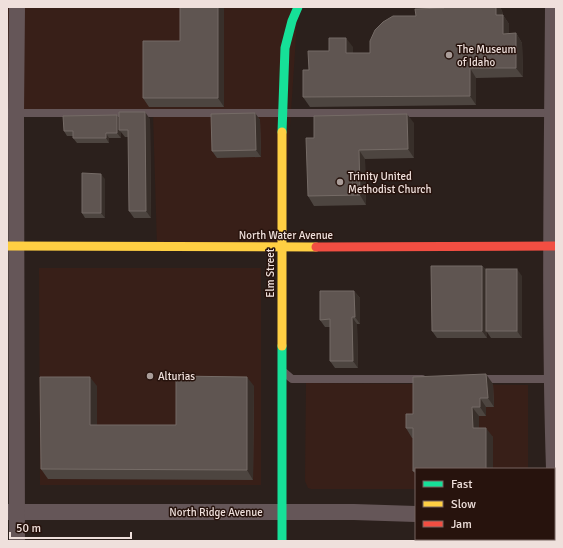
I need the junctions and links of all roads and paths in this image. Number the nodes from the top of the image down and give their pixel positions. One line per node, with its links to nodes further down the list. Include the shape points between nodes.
1 (17, 7): 5 (street)
2 (298, 7): 4 (street, Elm Street, via 285,48)
3 (553, 7): 6 (street)
4 (282, 112): 5 (lane); 6 (lane); 9 (street, Elm Street)
5 (11, 113): 7 (street)
6 (554, 113): 8 (street)
7 (12, 246): 9 (street, North Water Avenue); 11 (street)
8 (553, 246): 9 (street, North Water Avenue); 14 (street)
9 (282, 247): 10 (street, Elm Street)
10 (282, 370): 12 (lane, via 292,379); 17 (street, Elm Street)
11 (12, 377): 16 (street)
12 (428, 379)
13 (467, 379): 14 (lane)
14 (554, 379): 15 (street)
15 (554, 468)
16 (12, 512): 17 (street, North Ridge Avenue); 19 (street)
17 (282, 512): 18 (street, North Ridge Avenue); 20 (street, Elm Street)
18 (415, 514)
19 (17, 541)
20 (282, 541)

